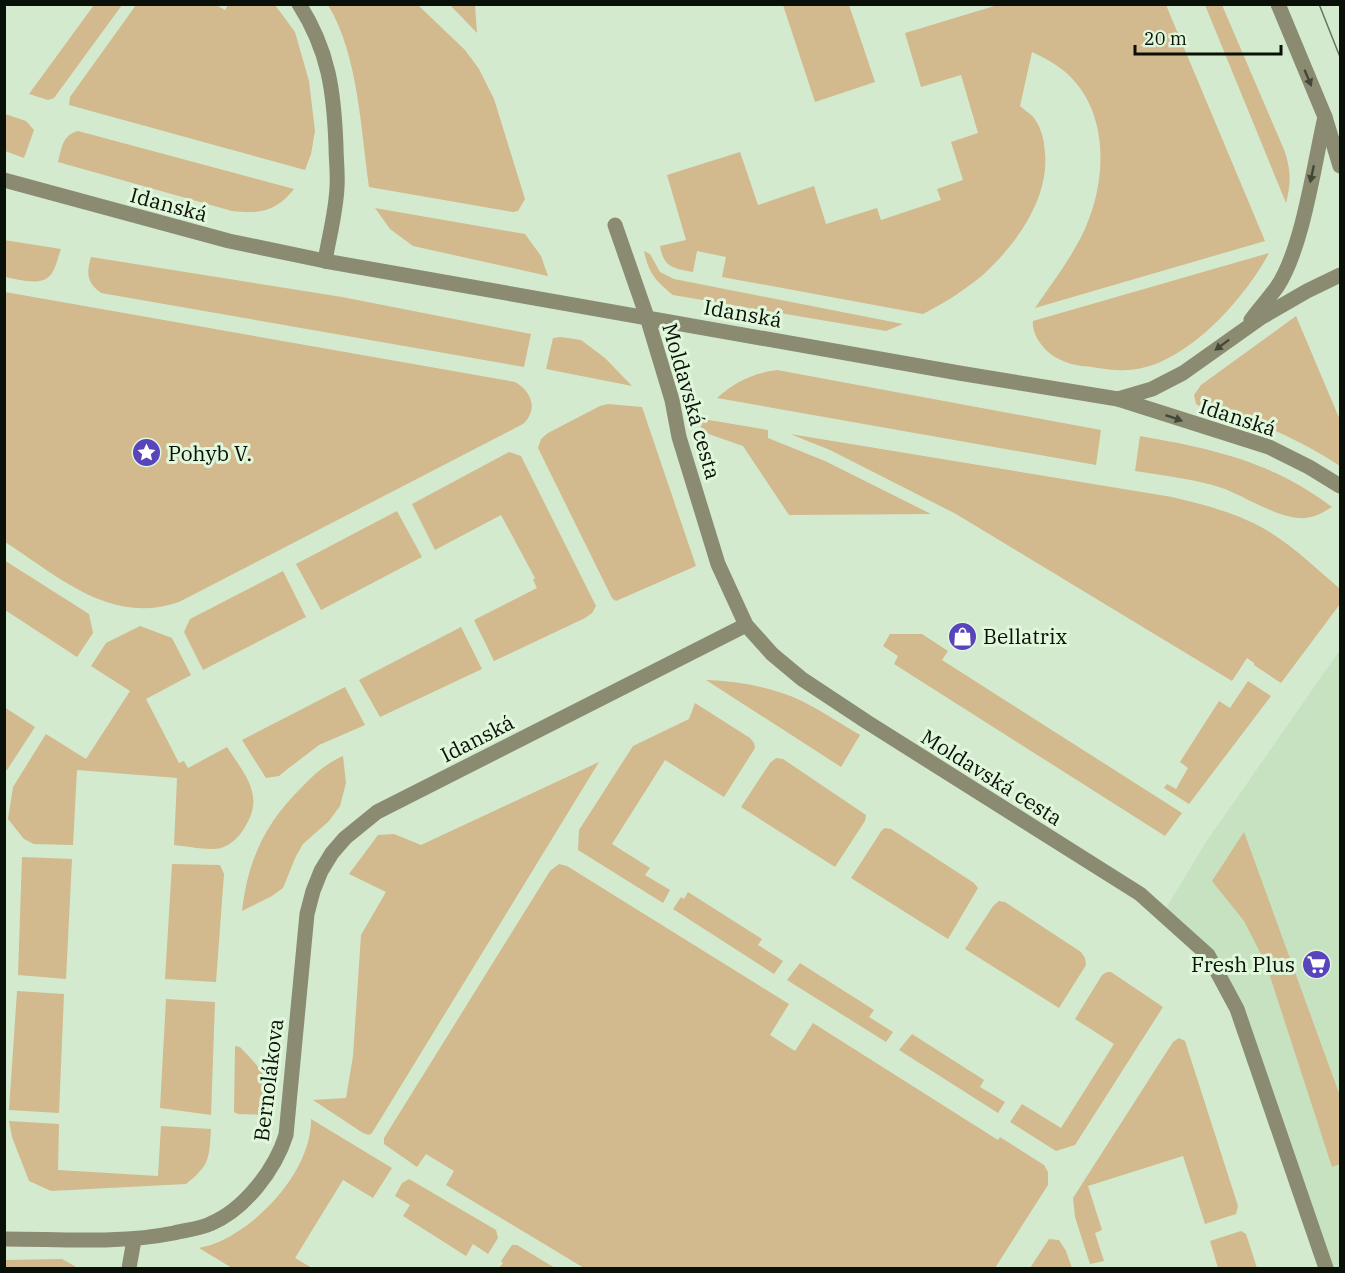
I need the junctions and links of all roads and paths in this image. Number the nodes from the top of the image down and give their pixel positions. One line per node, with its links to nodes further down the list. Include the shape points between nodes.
1 (299, 4): 7 (street, via 322,49 335,107 337,188)
2 (1278, 4): 3 (street, one-way to 3)
3 (1325, 117): 4 (street); 10 (street, Idanská, one-way to 10, via 1292,257 1278,286)
4 (1341, 165)
5 (4, 180): 7 (street, Idanská, via 229,241)
6 (615, 225): 9 (street, Moldavská cesta)
7 (325, 261): 9 (street, Idanská)
8 (1341, 275): 10 (street, Idanská)
9 (647, 317): 11 (street, Idanská); 13 (street, Moldavská cesta, via 718,564)
10 (1242, 330): 11 (street, Idanská, one-way to 11, via 1183,373 1152,389)
11 (1118, 399): 12 (street, Idanská, one-way to 12, via 1269,447)
12 (1341, 486)
13 (746, 626): 14 (street, Idanská, via 378,812 345,838); 18 (street, Moldavská cesta, via 802,679 1140,894 1208,955 1237,1009)
14 (332, 854): 16 (street, Bernolákova, via 321,871 308,914 286,1135 280,1153 260,1184 219,1219)
15 (4, 1239): 16 (street, Bernolákova)
16 (134, 1240): 17 (street)
17 (129, 1269)
18 (1326, 1269)

